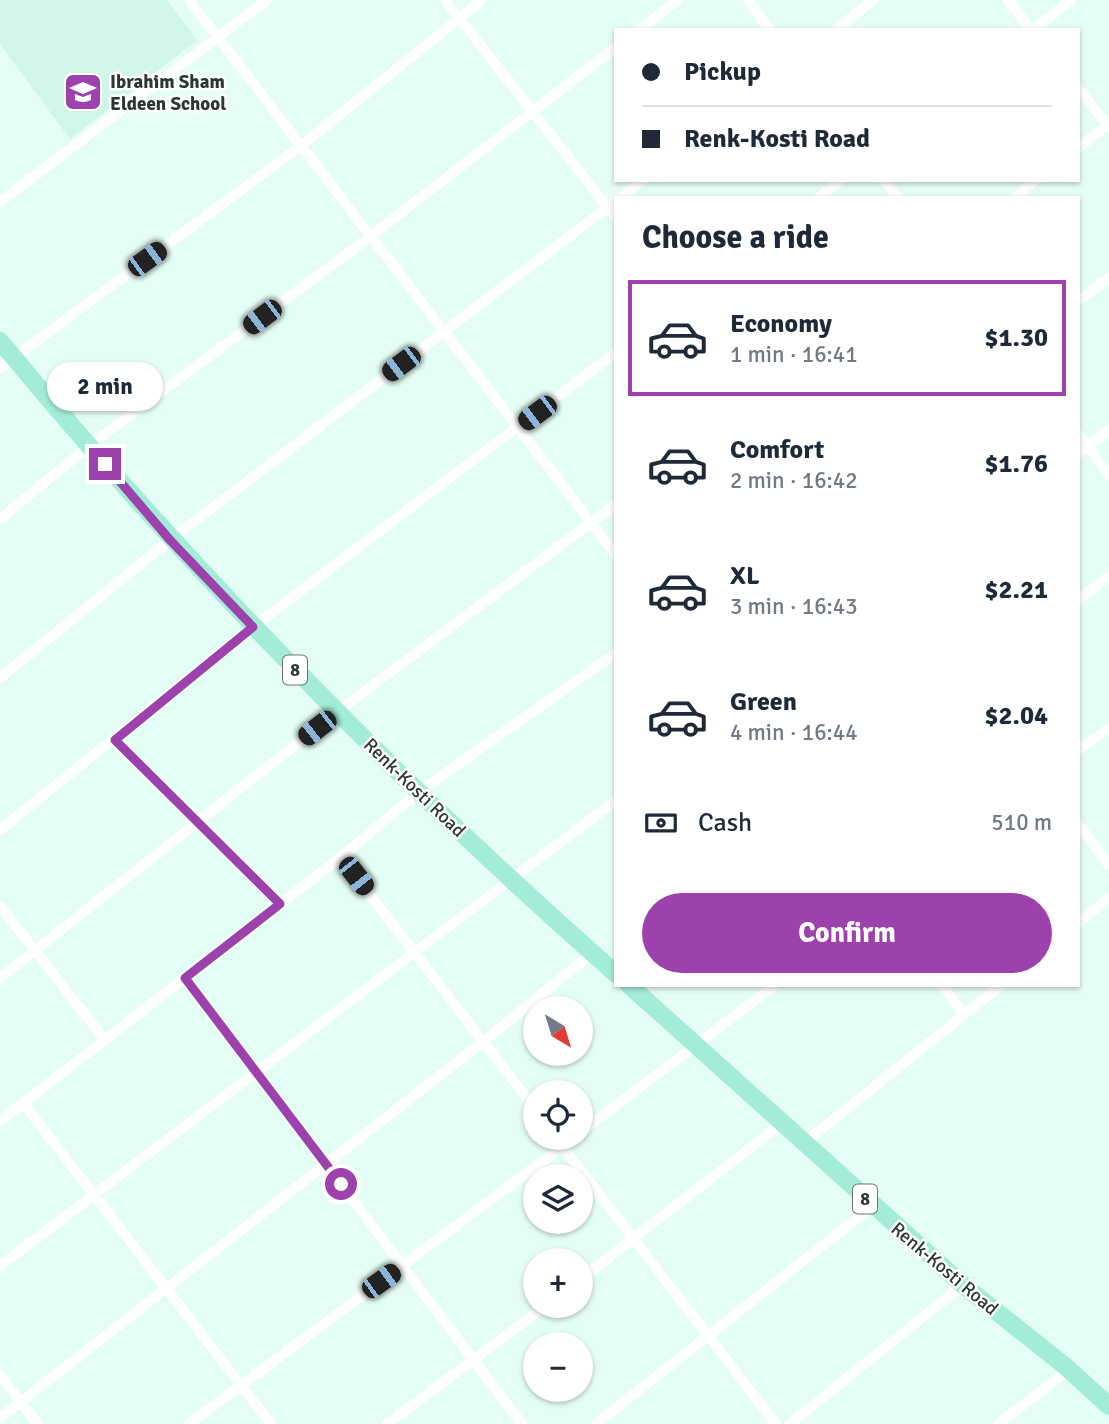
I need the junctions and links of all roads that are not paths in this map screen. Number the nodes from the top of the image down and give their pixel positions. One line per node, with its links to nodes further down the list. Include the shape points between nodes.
1 (189, 0): 16 (street)
2 (267, 0): 16 (street)
3 (445, 0): 10 (street)
4 (482, 0): 10 (street)
5 (678, 0): 11 (street)
6 (748, 0): 12 (street)
7 (873, 0): 13 (street)
8 (1008, 0): 14 (street)
9 (1071, 0): 15 (street)
10 (460, 17): 19 (street); 21 (street)
11 (642, 28)
12 (769, 28)
13 (838, 28)
14 (1030, 28)
15 (1035, 28)
16 (217, 37): 21 (street); 31 (street)
17 (614, 49): 19 (street)
18 (1080, 90): 20 (street)
19 (531, 112): 32 (street); 33 (street)
20 (1108, 125): 22 (street)
21 (302, 145): 33 (street); 39 (street)
22 (1080, 146)
23 (640, 182): 27 (street)
24 (838, 182): 28 (street)
25 (886, 182): 29 (street)
26 (1034, 182): 30 (street)
27 (623, 196)
28 (821, 196)
29 (896, 196)
30 (1016, 196)
31 (0, 202)
32 (612, 204): 36 (street)
33 (371, 236): 36 (street); 42 (street)
34 (1109, 278): 35 (street)
35 (1080, 300)
36 (443, 332): 40 (street); 48 (street)
37 (0, 341): 39 (main road, Renk-Kosti Road / 8)
38 (614, 354): 40 (street)
39 (7, 362): 42 (main road, Renk-Kosti Road / 8)
40 (517, 428): 47 (street); 52 (street)
41 (1109, 430): 43 (street)
42 (89, 446): 46 (street); 48 (main road, Renk-Kosti Road / 8)
43 (1083, 450): 44 (street)
44 (1109, 475)
45 (614, 505): 47 (street)
46 (0, 519)
47 (590, 523): 49 (street); 55 (street)
48 (170, 540): 52 (main road, Renk-Kosti Road / 8); 54 (street)
49 (614, 553)
50 (1109, 576): 51 (street)
51 (1080, 598)
52 (253, 627): 55 (main road, Renk-Kosti Road / 8); 57 (street)
53 (614, 654): 59 (street)
54 (0, 678)
55 (337, 712): 59 (main road, Renk-Kosti Road / 8); 61 (street)
56 (1109, 728): 58 (street)
57 (115, 740): 61 (street); 63 (street)
58 (1080, 749)
59 (420, 791): 64 (street); 66 (main road, Renk-Kosti Road / 8)
60 (614, 801): 66 (street)
61 (197, 822): 68 (street); 71 (street)
62 (1080, 827): 65 (street)
63 (0, 831)
64 (341, 857): 68 (street); 72 (street)
65 (1109, 865)
66 (509, 878): 72 (street); 73 (main road, Renk-Kosti Road / 8)
67 (1109, 898): 70 (street)
68 (280, 904): 75 (street)
69 (0, 906): 71 (street)
70 (1080, 921)
71 (35, 950): 74 (street); 81 (street)
72 (415, 952): 82 (street); 84 (street)
73 (607, 961): 82 (street)
74 (0, 978)
75 (185, 978): 81 (street); 84 (street)
76 (631, 987): 83 (main road, Renk-Kosti Road / 8)
77 (772, 987): 83 (street)
78 (944, 987): 80 (street)
79 (999, 987): 80 (street)
80 (964, 1015): 90 (street)
81 (105, 1040): 86 (street)
82 (484, 1041): 85 (street); 93 (street)
83 (696, 1045): 88 (street); 89 (main road, Renk-Kosti Road / 8)
84 (257, 1072): 93 (street); 94 (street)
85 (523, 1094)
86 (23, 1103): 87 (street); 94 (street)
87 (0, 1121)
88 (593, 1123)
89 (781, 1124): 90 (main road, Renk-Kosti Road / 8); 96 (street)
90 (804, 1143): 95 (main road, Renk-Kosti Road / 8)
91 (549, 1150): 98 (street)
92 (565, 1150): 96 (street)
93 (326, 1164): 98 (street); 101 (street)
94 (93, 1194): 97 (street); 101 (street)
95 (873, 1206): 100 (main road, Renk-Kosti Road / 8); 103 (street)
96 (633, 1240): 99 (street); 103 (street)
97 (0, 1266)
98 (401, 1266): 104 (street); 107 (street)
99 (593, 1270)
100 (962, 1285): 105 (main road, Renk-Kosti Road / 8); 118 (street)
101 (166, 1289): 107 (street); 108 (street)
102 (529, 1318): 104 (street)
103 (709, 1337): 116 (street); 117 (street)
104 (473, 1360): 114 (street); 115 (street)
105 (1069, 1370): 109 (main road, Renk-Kosti Road / 8); 119 (street)
106 (0, 1374): 108 (street)
107 (241, 1385): 112 (street); 113 (street)
108 (21, 1402): 110 (street); 111 (street)
109 (1109, 1406)
110 (0, 1418)
111 (38, 1424)
112 (189, 1424)
113 (271, 1424)
114 (387, 1424)
115 (522, 1424)
116 (596, 1424)
117 (776, 1424)
118 (790, 1424)
119 (998, 1424)

